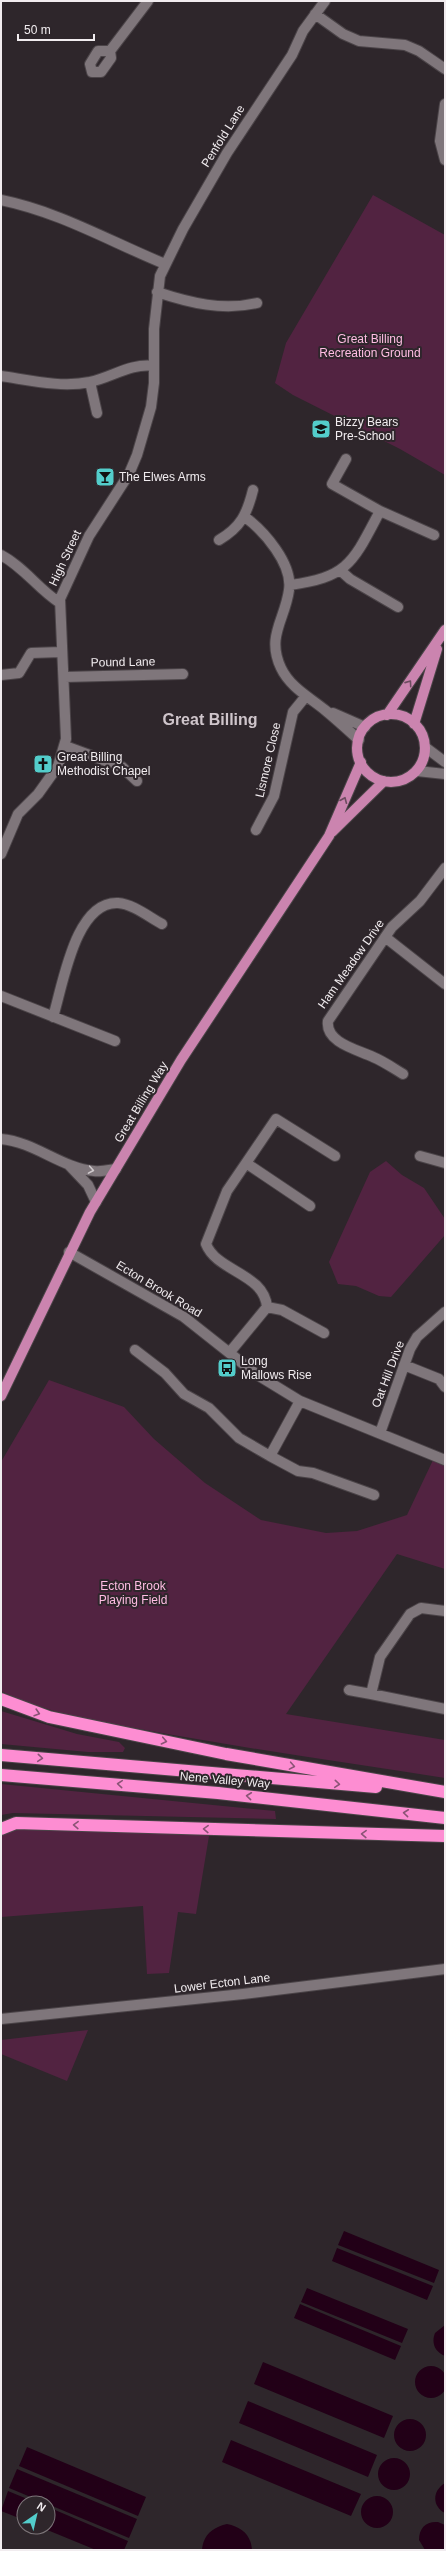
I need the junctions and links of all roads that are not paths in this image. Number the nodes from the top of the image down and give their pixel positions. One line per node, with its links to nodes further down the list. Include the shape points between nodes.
1 (148, 1): 4 (street)
2 (325, 1): 3 (street, Penfold Lane)
3 (315, 14): 5 (street, via 343,34 359,41 405,44); 9 (street, Penfold Lane, via 303,31 292,55 227,153)
4 (110, 51)
5 (445, 69)
6 (445, 104): 7 (street, via 440,141)
7 (445, 160)
8 (1, 200): 9 (street, via 82,226 118,245)
9 (165, 264): 10 (street, Penfold Lane)
10 (157, 292): 11 (street, via 182,300 231,308); 12 (street, High Street)
11 (257, 304)
12 (154, 366): 14 (street, via 131,366); 25 (street, High Street, via 151,407 137,455 129,474 89,536 67,581)
13 (1, 376): 14 (street, via 66,383)
14 (90, 382): 15 (street)
15 (97, 413)
16 (346, 459): 18 (street, via 332,484)
17 (253, 490): 19 (street)
18 (380, 511): 20 (street); 23 (street, via 354,556)
19 (245, 517): 21 (street, via 227,535); 24 (street, via 263,532 276,551)
20 (434, 535)
21 (218, 540)
22 (1, 554): 25 (street, via 22,569 48,596)
23 (341, 570): 24 (street, via 324,579); 26 (street, via 350,579)
24 (290, 585): 32 (street, via 276,631 276,655 286,678)
25 (60, 603): 28 (street, High Street)
26 (398, 607)
27 (442, 635): 34 (main road, one-way to 27); 35 (main road)
28 (61, 652): 29 (street, via 31,653 19,673); 31 (street, High Street)
29 (1, 674)
30 (183, 674): 31 (street, Pound Lane)
31 (64, 676): 38 (street, High Street)
32 (306, 696): 33 (street); 46 (street, Lismore Close, via 293,712 274,796)
33 (324, 709): 36 (street); 37 (street)
34 (387, 715): 35 (main road, via 406,718); 36 (main road, via 379,717)
35 (414, 724): 39 (main road, via 420,730)
36 (365, 727): 37 (main road)
37 (359, 740): 40 (main road)
38 (65, 746): 44 (street, via 122,767); 47 (street, High Street, via 58,766)
39 (425, 747): 41 (street); 42 (main road)
40 (360, 762): 45 (main road, via 366,771); 48 (main road, Great Billing Way, one-way to 40)
41 (445, 762)
42 (416, 771): 43 (street); 45 (main road, via 401,781)
43 (445, 774)
44 (136, 781)
45 (384, 781): 48 (main road, Great Billing Way)
46 (256, 830)
47 (4, 834): 49 (street, High Street)
48 (329, 836): 64 (main road, Great Billing Way, via 181,1060)
49 (1, 854)
50 (445, 868): 52 (street, Ham Meadow Drive, via 420,901)
51 (162, 924): 55 (street, via 120,903 104,905 92,912 84,923 73,950)
52 (385, 936): 53 (street); 57 (street, Ham Meadow Drive, via 329,1018 327,1025 332,1035 351,1049 371,1056)
53 (445, 984)
54 (1, 996): 55 (street)
55 (53, 1017): 56 (street)
56 (115, 1041)
57 (403, 1074)
58 (1, 1139): 61 (street, via 18,1141)
59 (334, 1156): 62 (street, via 276,1119)
60 (420, 1156): 63 (street)
61 (68, 1163): 64 (street, one-way to 64, via 94,1171); 65 (street, via 88,1184)
62 (246, 1163): 66 (street); 68 (street, via 227,1191 206,1244 215,1256 263,1291)
63 (445, 1163)
64 (116, 1169): 65 (main road, Great Billing Way)
65 (96, 1202): 67 (main road, Great Billing Way)
66 (310, 1206)
67 (70, 1252): 72 (street, Ecton Brook Road, via 169,1308); 75 (main road, Great Billing Way)
68 (267, 1307): 70 (street, via 282,1310); 72 (street)
69 (445, 1312): 73 (street, Oat Hill Drive, via 417,1337)
70 (324, 1334)
71 (136, 1350): 78 (street, via 165,1373 184,1394 209,1408 240,1438)
72 (230, 1352): 76 (street, Ecton Brook Road, via 262,1378)
73 (404, 1365): 74 (street, via 439,1379); 77 (street, Oat Hill Drive)
74 (445, 1386)
75 (1, 1396)
76 (300, 1401): 77 (street, Ecton Brook Road); 78 (street)
77 (380, 1434): 79 (street, Ecton Brook Road)
78 (270, 1456): 80 (street, via 298,1471 313,1473)
79 (445, 1460)
80 (374, 1495)
81 (445, 1611): 83 (street, via 421,1608 410,1614 380,1657)
82 (349, 1690): 83 (street)
83 (371, 1694): 85 (street)
84 (1, 1700): 88 (highway, one-way to 88, via 48,1717 210,1751)
85 (445, 1709)
86 (1, 1755): 88 (highway, Nene Valley Way, one-way to 88)
87 (1, 1775): 89 (highway, Nene Valley Way, one-way to 87, via 218,1793)
88 (445, 1793)
89 (445, 1818)
90 (1, 1829): 91 (highway, one-way to 90, via 16,1823)
91 (445, 1836)
92 (445, 1969): 93 (street, Lower Ecton Lane, via 236,1995)
93 (1, 2019)

